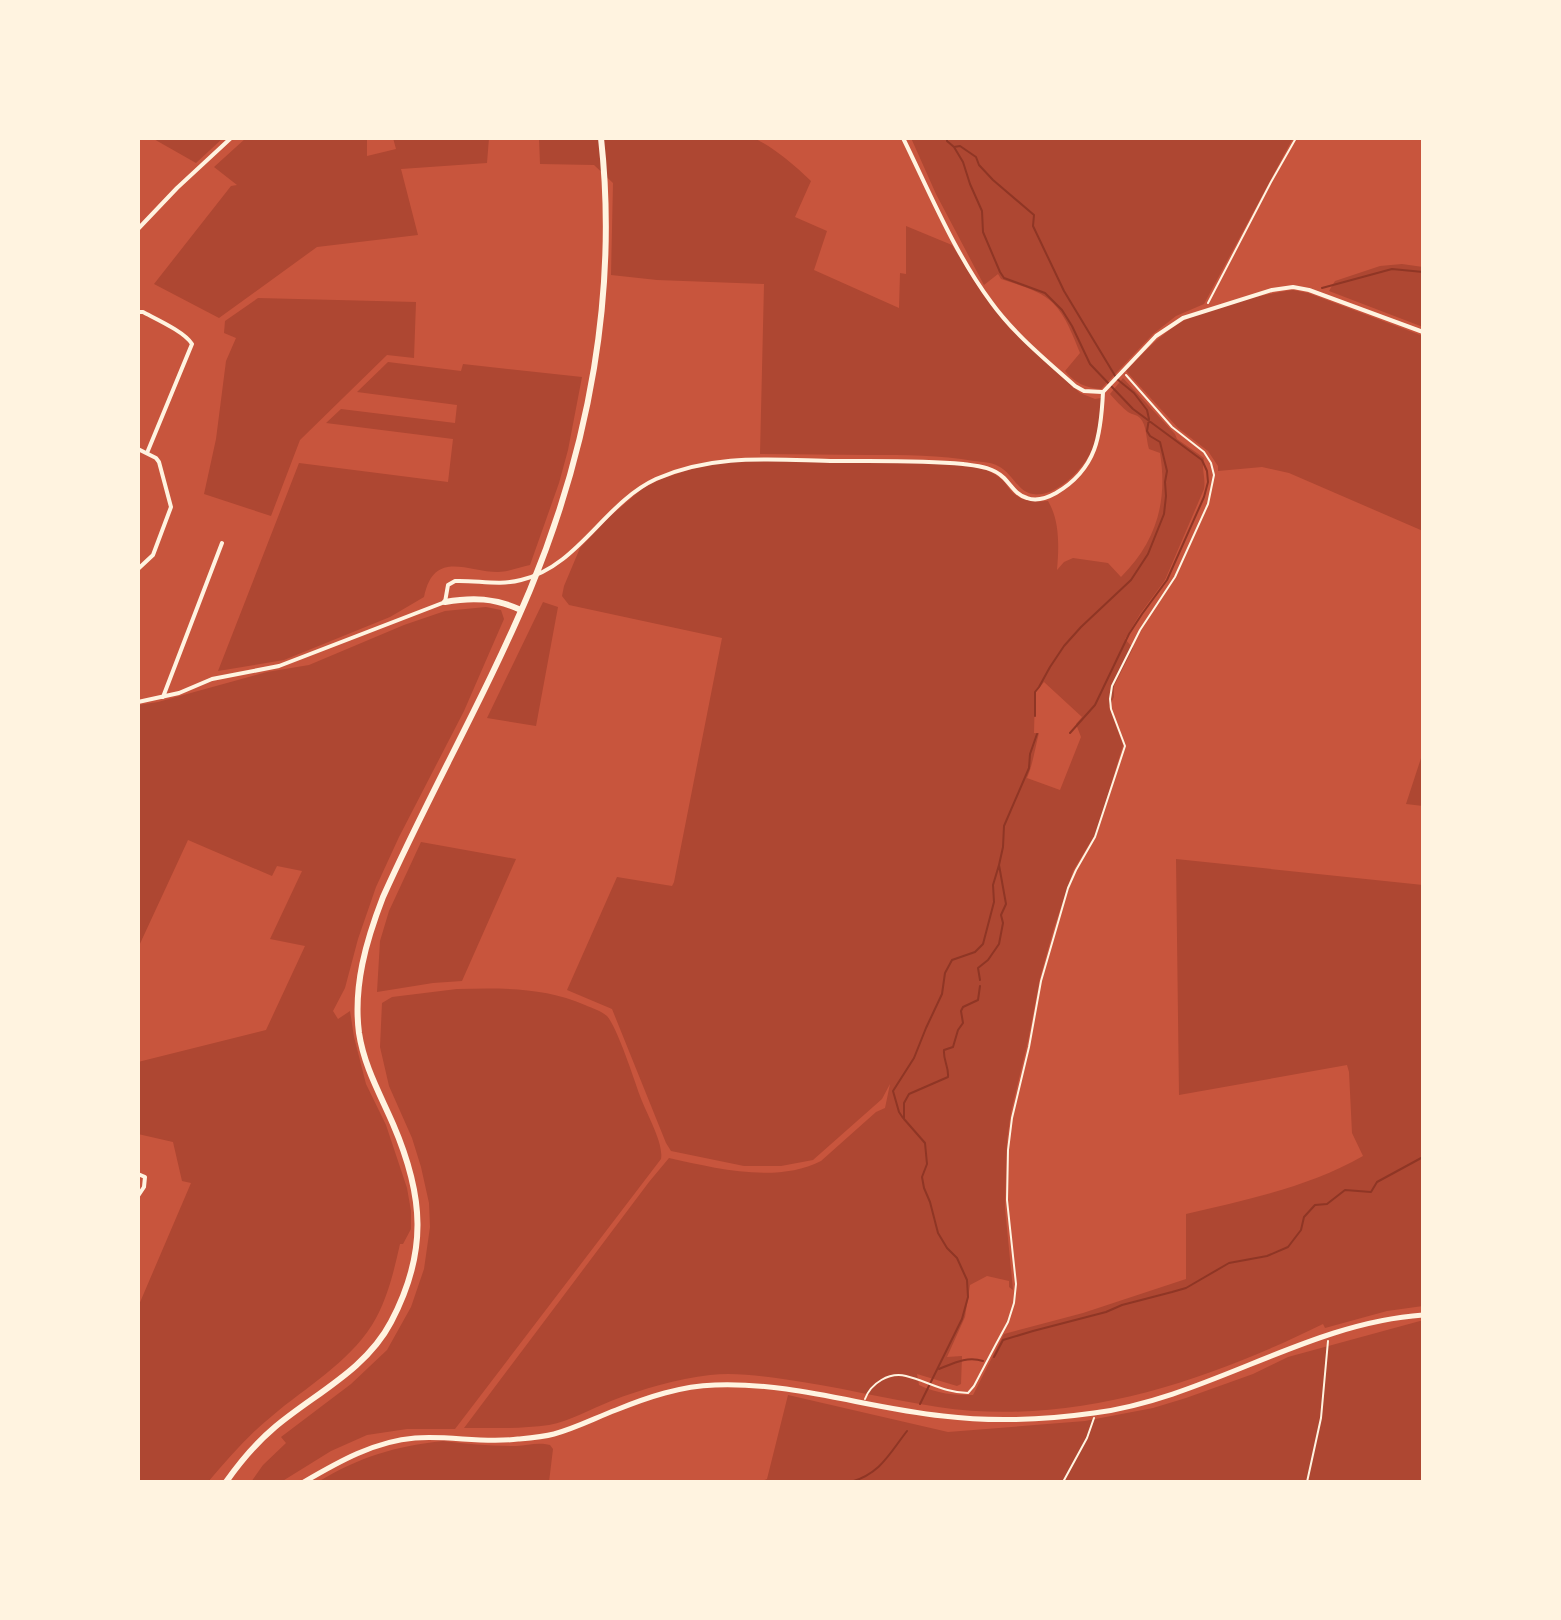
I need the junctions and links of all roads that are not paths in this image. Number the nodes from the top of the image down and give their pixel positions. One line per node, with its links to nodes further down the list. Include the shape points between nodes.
1 (231, 138): 4 (street)
2 (601, 138): 13 (main road, via 607,236 595,369 568,482)
3 (903, 138): 7 (street, via 953,240 993,304 1075,386 1090,393)
4 (138, 229)
5 (138, 312): 9 (street, via 192,344)
6 (1423, 332): 7 (street, via 1309,290 1272,290 1183,318 1165,329)
7 (1105, 390): 12 (street, via 1091,458 1069,484 1041,499 1022,496 991,469 963,464 718,461 641,487 547,571 504,583 455,581 448,585)
8 (138, 449): 9 (street)
9 (147, 453): 11 (street, via 159,462 171,505 153,555)
10 (222, 543): 14 (street)
11 (138, 569)
12 (445, 602): 13 (main road, via 484,599); 14 (street, via 292,662 212,679)
13 (521, 610): 19 (main road, via 383,897 358,990 365,1059 415,1188 419,1225 408,1285 378,1342 361,1361 272,1429)
14 (163, 697): 15 (street)
15 (138, 702)
16 (138, 1174): 17 (street, via 146,1181)
17 (138, 1196)
18 (1423, 1315): 20 (street, via 1358,1326 1174,1395 1095,1413 969,1418 793,1389 711,1385 664,1392 553,1434 513,1440 413,1438 373,1447)
19 (226, 1482)
20 (304, 1482)

